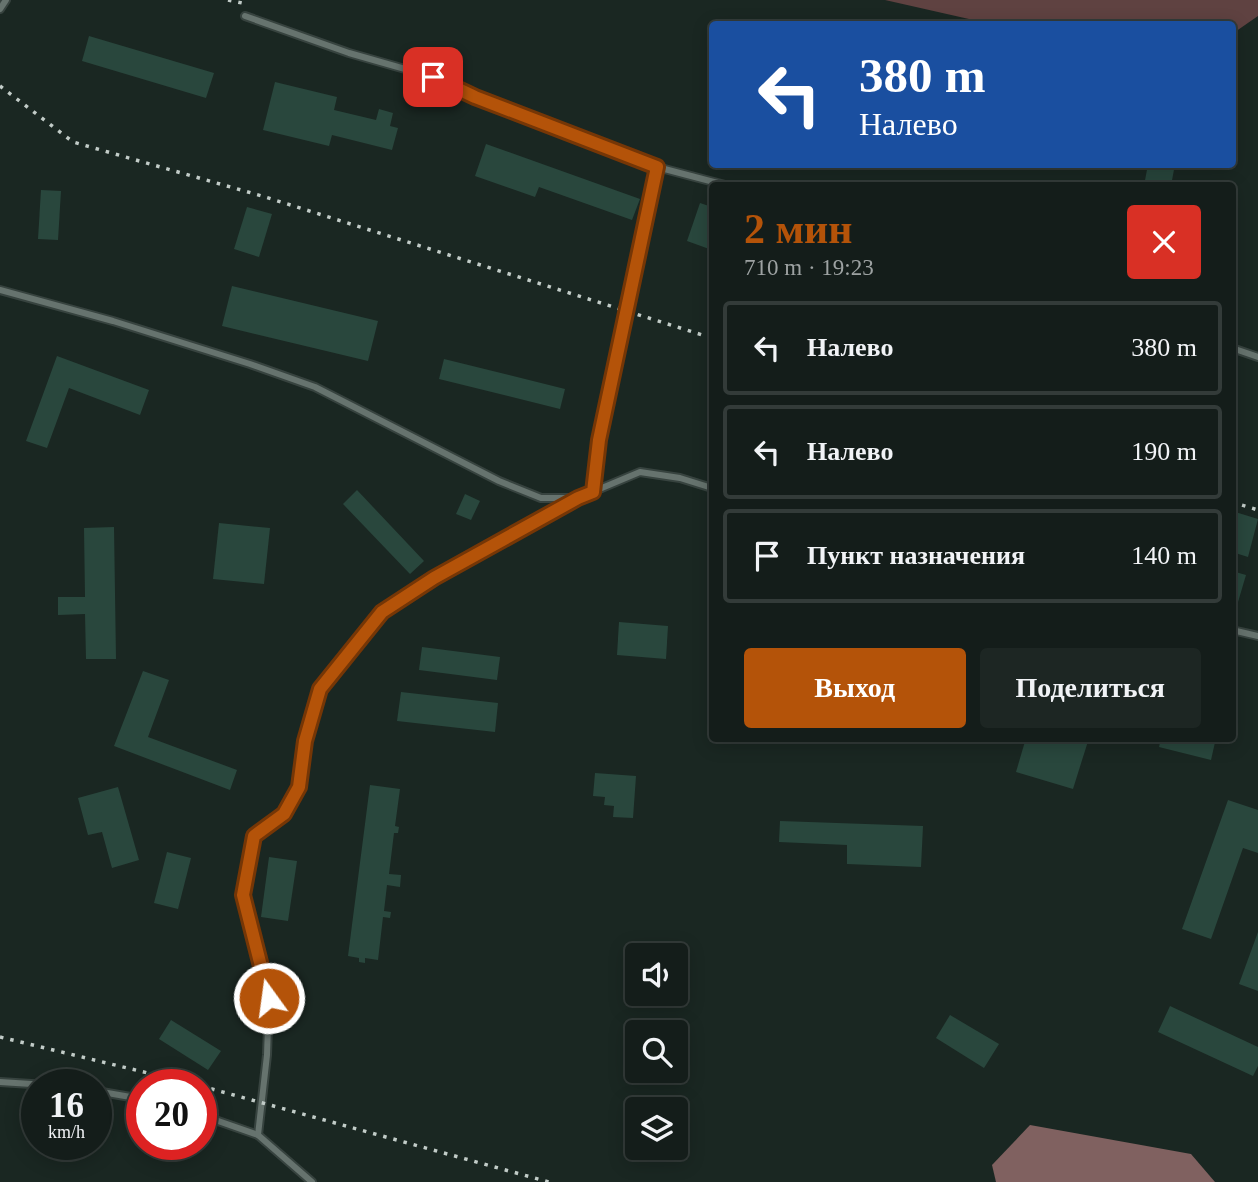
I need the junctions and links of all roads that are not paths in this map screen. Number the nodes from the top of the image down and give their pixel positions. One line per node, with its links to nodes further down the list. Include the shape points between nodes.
1 (6, 0): 2 (lane)
2 (0, 9)
3 (245, 16): 4 (lane, via 433,77)
4 (657, 167): 5 (lane); 10 (lane, via 599,440)
5 (714, 182)
6 (0, 290): 11 (lane, via 315,387 499,481 541,498)
7 (1236, 349): 8 (lane)
8 (1258, 356)
9 (709, 487): 10 (lane, via 640,472)
10 (593, 492): 11 (lane)
11 (578, 498): 17 (lane, via 382,612 320,689 305,741 299,787 284,814 254,836 243,895 269,998)
12 (1236, 631): 13 (lane)
13 (1258, 636)
14 (0, 1082): 15 (lane)
15 (21, 1083)
16 (217, 1121): 17 (lane)
17 (258, 1135): 18 (lane)
18 (312, 1182)

